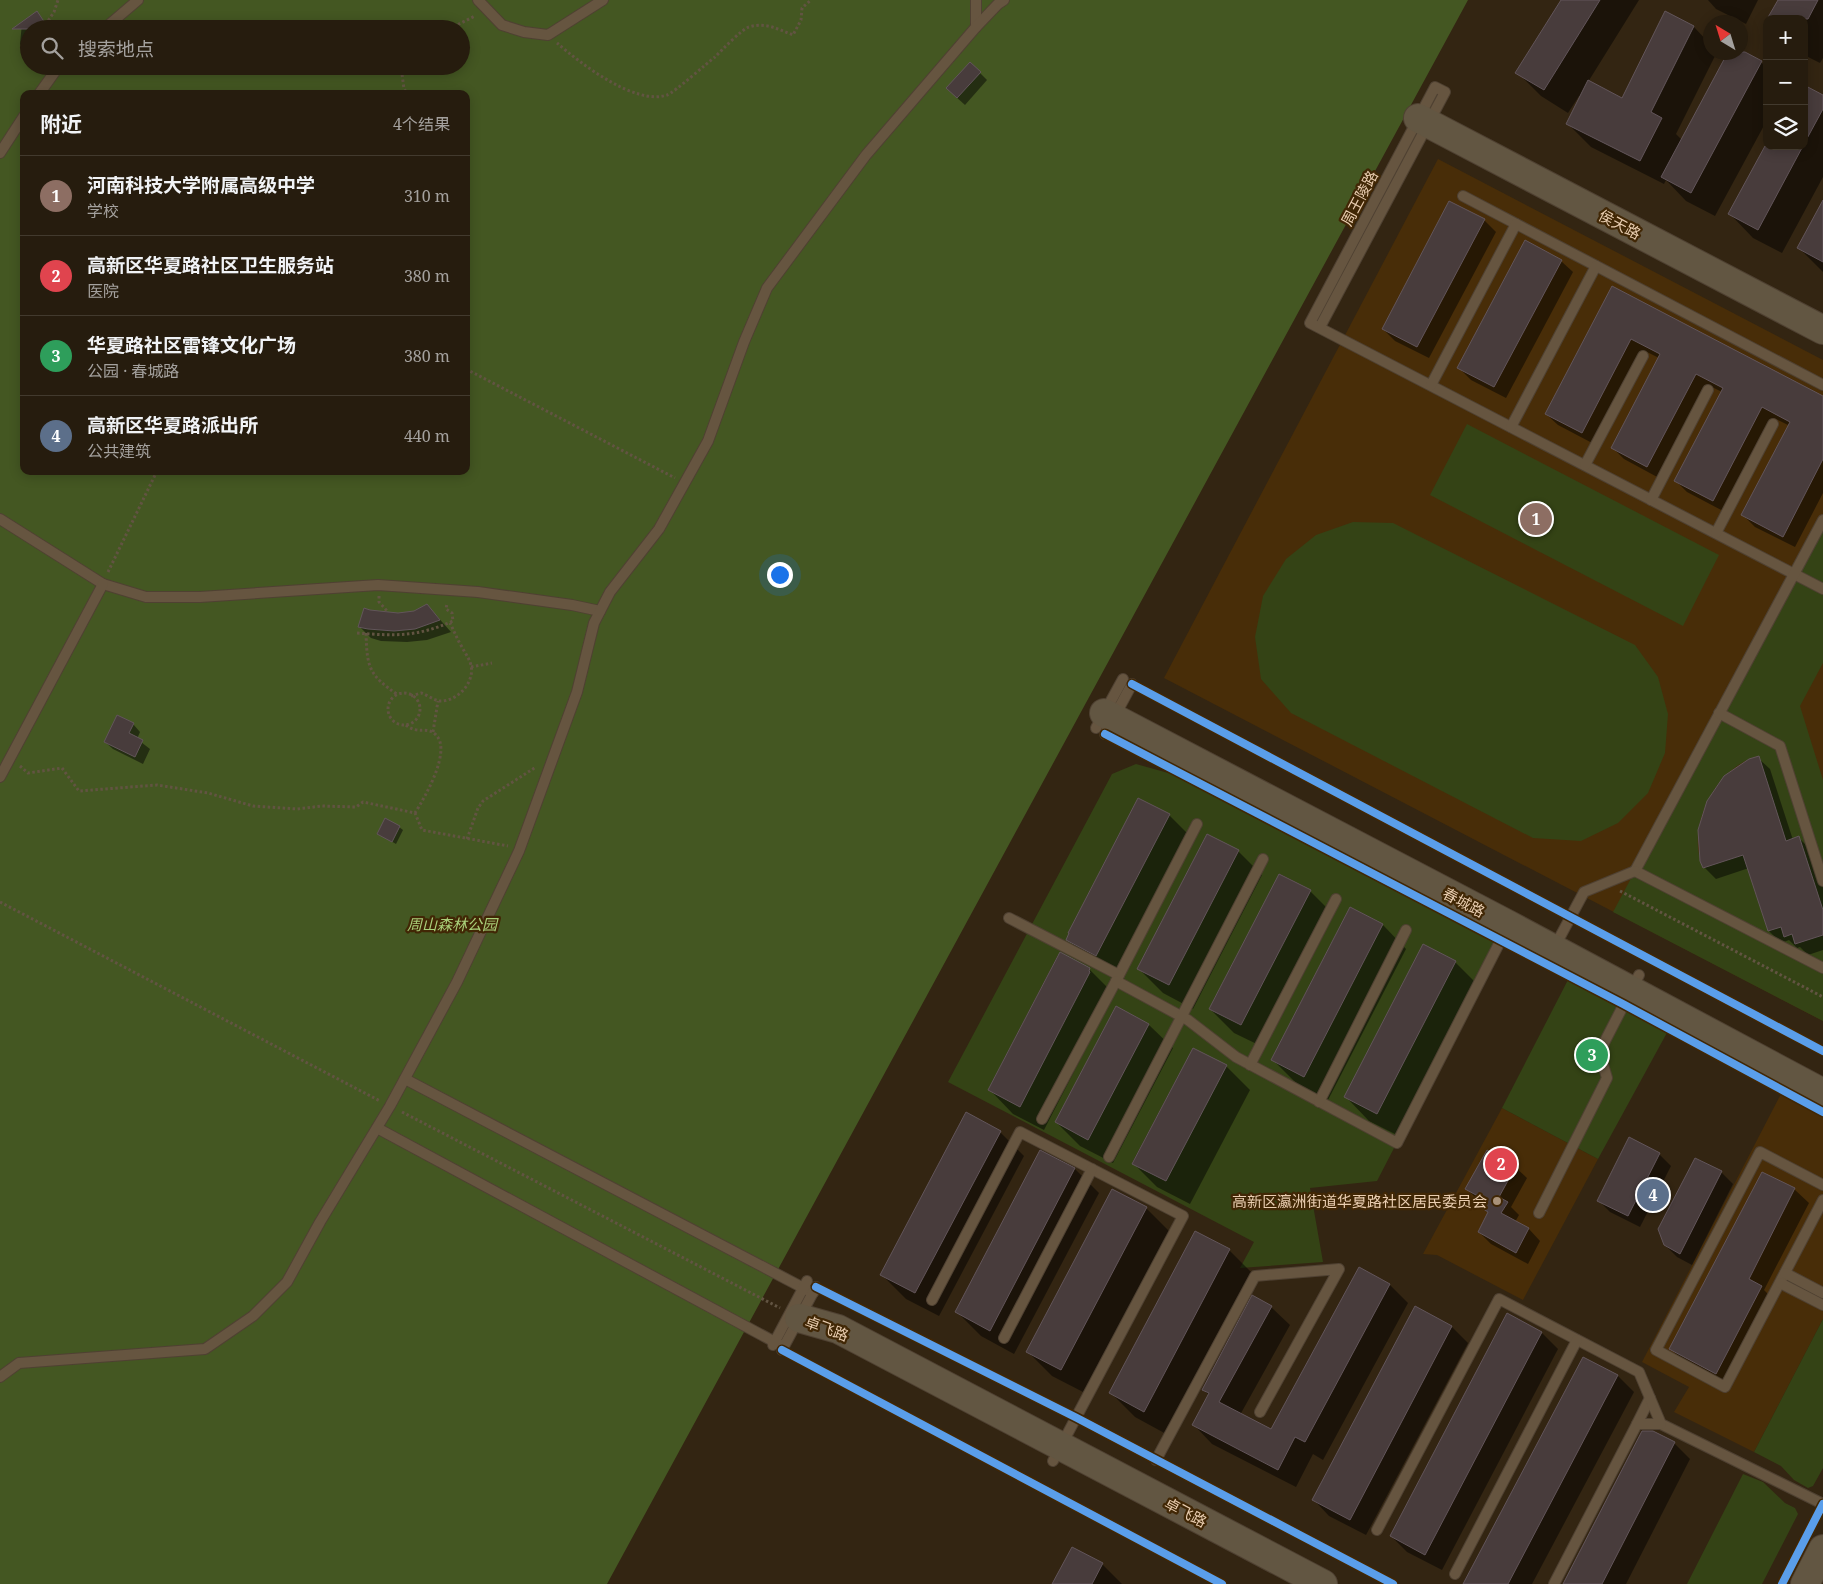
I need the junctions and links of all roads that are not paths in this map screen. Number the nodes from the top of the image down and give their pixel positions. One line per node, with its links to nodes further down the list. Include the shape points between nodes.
1 (138, 0): 6 (lane)
2 (478, 0): 3 (lane, via 502,25 548,35)
3 (603, 0)
4 (976, 0): 7 (lane)
5 (1004, 0): 7 (lane)
6 (115, 20)
7 (976, 27): 33 (lane, via 866,155 767,288 708,441 659,529 610,592)
8 (53, 75): 9 (lane)
9 (42, 90)
10 (1431, 105): 16 (street, 侯天路); 17 (lane, 周王陵路); 17 (lane, 周王陵路, via 1310,323); 18 (street, 侯天路)
11 (20, 122): 12 (lane)
12 (0, 153)
13 (1463, 196): 14 (lane)
14 (1516, 224): 15 (lane); 20 (lane)
15 (1596, 266): 21 (lane); 24 (lane)
16 (1823, 312)
17 (1320, 327): 20 (lane)
18 (1823, 330)
19 (1642, 356): 25 (lane)
20 (1431, 385): 24 (lane)
21 (1823, 385)
22 (1708, 390): 26 (lane)
23 (1773, 424): 29 (lane)
24 (1511, 427): 25 (lane)
25 (1585, 466): 26 (lane)
26 (1651, 500): 29 (lane)
27 (0, 519): 31 (lane)
28 (1823, 520): 30 (lane)
29 (1716, 533): 30 (lane)
30 (1794, 574): 32 (lane); 34 (lane)
31 (103, 584): 33 (lane, via 146,597 219,596 378,585 478,592); 35 (lane)
32 (1823, 589)
33 (600, 611): 52 (lane, via 594,622 577,692 520,848 457,982)
34 (1719, 714): 39 (lane); 40 (lane, via 1780,746)
35 (5, 758): 36 (lane)
36 (0, 777)
37 (1197, 824): 47 (lane)
38 (1263, 859): 49 (lane)
39 (1635, 871): 45 (lane, via 1584,892); 46 (lane)
40 (1823, 881)
41 (1336, 899): 50 (lane)
42 (1009, 918): 47 (lane)
43 (1509, 925): 45 (street, 春城路); 45 (street, 春城路, via 1114,707); 54 (lane, via 1397,1144)
44 (1406, 930): 54 (lane)
45 (1558, 942): 48 (street, 春城路)
46 (1823, 968)
47 (1117, 978): 49 (lane); 55 (lane)
48 (1634, 983): 51 (street, 春城路); 53 (street, 春城路); 61 (lane, via 1604,1043 1601,1058 1607,1078)
49 (1182, 1018): 50 (lane); 57 (lane)
50 (1250, 1065): 54 (lane)
51 (1823, 1072)
52 (405, 1079): 56 (lane); 66 (lane, via 810,1287)
53 (1823, 1093)
54 (1319, 1102)
55 (1042, 1119)
56 (377, 1128): 66 (lane, via 779,1346); 69 (lane, via 287,1282 253,1316 205,1349 19,1363)
57 (1109, 1158)
58 (1092, 1169): 64 (lane, via 1020,1132); 67 (lane); 74 (lane, via 1183,1216)
59 (1823, 1185): 62 (lane, via 1760,1152 1656,1350 1726,1387)
60 (1823, 1200): 62 (lane)
61 (1539, 1213)
62 (1782, 1278): 63 (lane); 65 (lane)
63 (1823, 1293)
64 (932, 1300)
65 (1823, 1305)
66 (794, 1316): 74 (street, 卓飞路, via 838,1329)
67 (1004, 1338)
68 (1577, 1340): 70 (lane, via 1639,1372); 77 (lane, via 1500,1299); 79 (lane)
69 (0, 1377)
70 (1650, 1398): 72 (lane); 73 (lane)
71 (1260, 1412): 75 (lane, via 1339,1269 1255,1276)
72 (1637, 1424): 73 (lane); 82 (lane)
73 (1661, 1424): 76 (lane)
74 (1057, 1454): 80 (street, 卓飞路); 81 (street, 卓飞路)
75 (1156, 1460)
76 (1823, 1504)
77 (1376, 1530)
78 (1823, 1550): 83 (street)
79 (1455, 1574)
80 (1290, 1584)
81 (1323, 1584)
82 (1554, 1584)
83 (1805, 1584)

